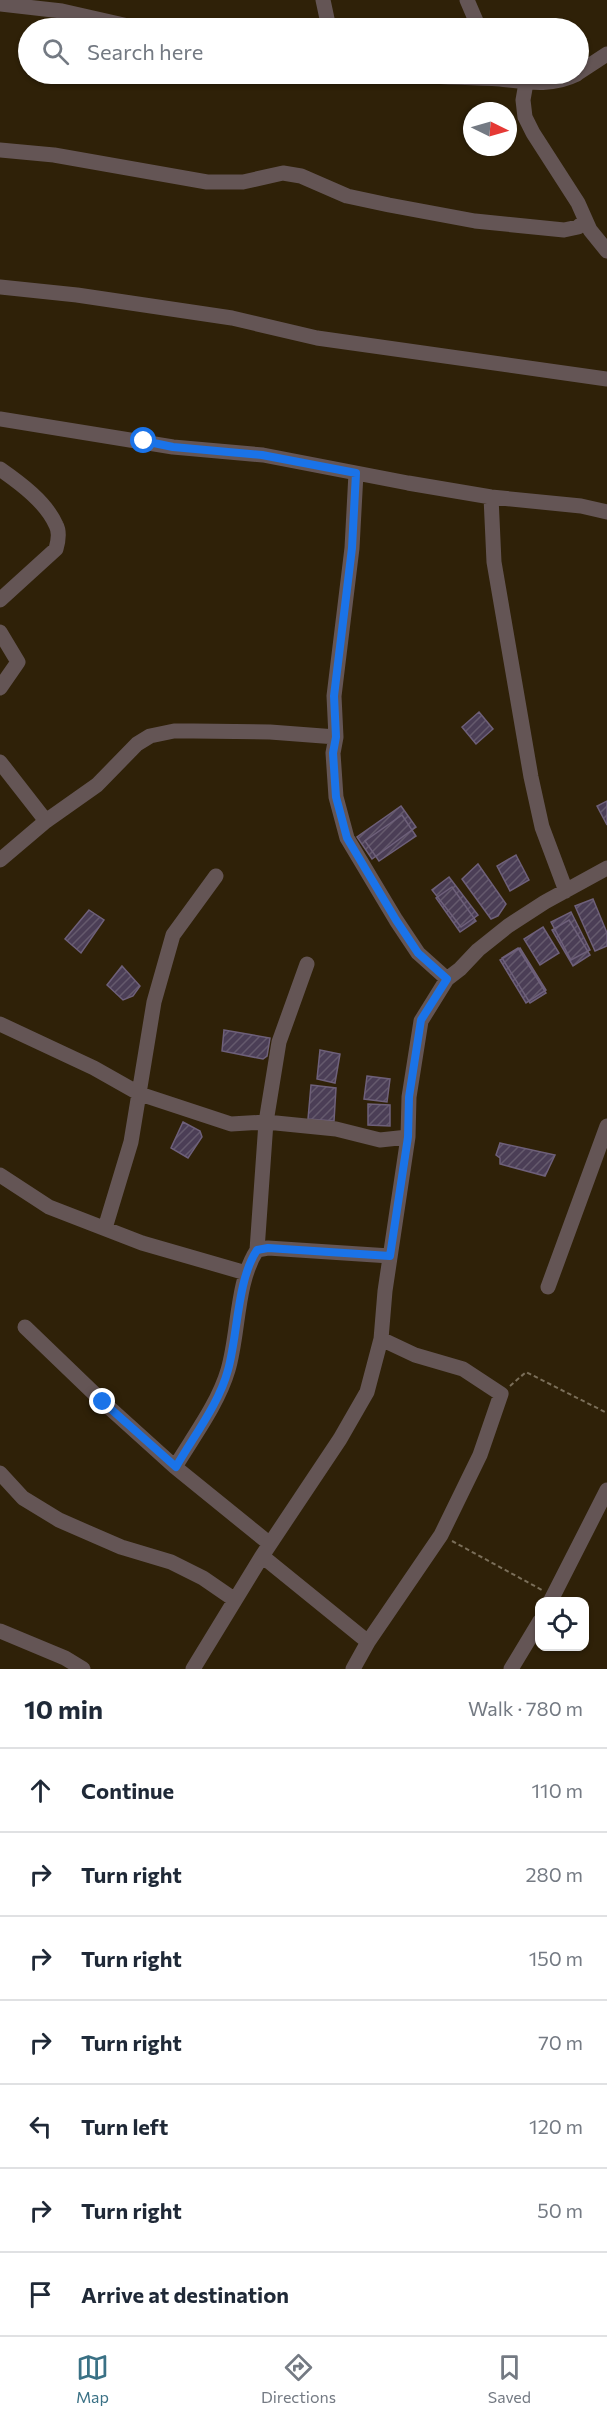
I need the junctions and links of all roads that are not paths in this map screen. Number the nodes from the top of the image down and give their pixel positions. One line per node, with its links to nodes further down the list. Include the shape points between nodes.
1 (323, 0): 5 (street)
2 (466, 0): 6 (street)
3 (0, 4): 4 (street)
4 (93, 18)
5 (327, 18)
6 (474, 18)
7 (607, 54): 8 (street)
8 (589, 66)
9 (526, 84): 11 (street, via 525,117)
10 (0, 150): 11 (street, via 54,155 207,183 243,182 283,173 301,176 347,196 475,221 564,230)
11 (585, 221): 12 (street)
12 (607, 251)
13 (0, 287): 14 (street, via 232,318 317,338)
14 (607, 379)
15 (0, 419): 17 (street, via 173,447 262,455)
16 (0, 469): 20 (street, via 31,491 57,526 58,539 56,549)
17 (356, 473): 18 (street); 23 (street, via 352,548 334,696)
18 (491, 497): 19 (street); 29 (street, via 494,562 531,777 542,827)
19 (607, 512)
20 (0, 600)
21 (0, 632): 22 (street, via 18,662)
22 (0, 688)
23 (336, 737): 25 (street, via 193,731 150,736 136,744 97,785); 31 (street, via 336,797 347,838 418,953)
24 (0, 762): 25 (street)
25 (46, 821): 26 (street)
26 (0, 860)
27 (607, 868): 29 (street)
28 (216, 876): 33 (street, via 173,935 154,1002)
29 (566, 891): 31 (street, via 508,926)
30 (307, 964): 34 (street, via 279,1042)
31 (447, 979): 36 (street, via 421,1020 409,1097)
32 (0, 1024): 33 (street)
33 (140, 1094): 34 (street, via 231,1124); 38 (street, via 123,1173)
34 (266, 1122): 36 (street, via 336,1129 380,1140); 39 (street)
35 (607, 1126): 42 (street)
36 (408, 1137): 40 (street)
37 (0, 1176): 38 (street, via 49,1207)
38 (105, 1228): 41 (street, via 142,1243)
39 (257, 1250): 40 (street); 41 (street)
40 (390, 1256): 44 (street)
41 (246, 1273): 45 (street, via 227,1374)
42 (548, 1287)
43 (26, 1327): 45 (street)
44 (381, 1339): 48 (street, via 367,1392); 53 (street, via 414,1355 463,1369 501,1394 480,1455 441,1535)
45 (176, 1467): 48 (street)
46 (0, 1473): 50 (street, via 23,1498 59,1520 121,1547 171,1562)
47 (607, 1490): 49 (street)
48 (266, 1550): 50 (street); 53 (street)
49 (552, 1597)
50 (235, 1600): 55 (street)
51 (535, 1629): 57 (street)
52 (0, 1631): 54 (street)
53 (368, 1642): 56 (street)
54 (83, 1669)
55 (193, 1669)
56 (353, 1669)
57 (510, 1669)

